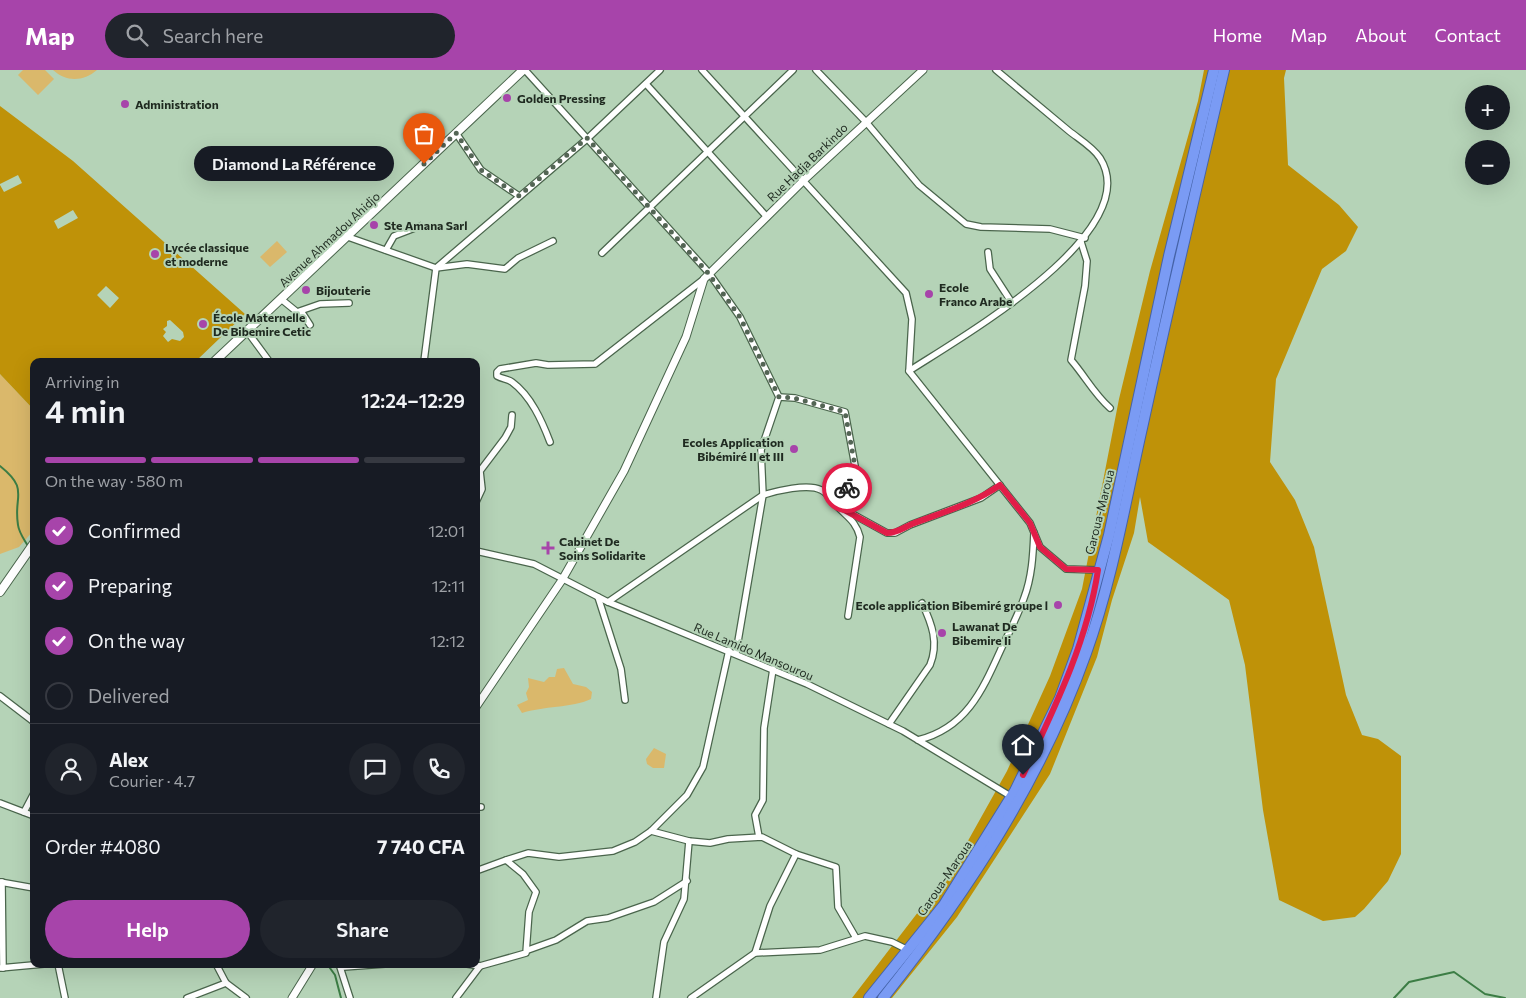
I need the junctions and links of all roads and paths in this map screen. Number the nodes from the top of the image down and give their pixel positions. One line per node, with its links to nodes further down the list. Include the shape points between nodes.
1 (524, 70): 13 (main road, Avenue Ahmadou Ahidjo); 14 (street)
2 (660, 70): 10 (street)
3 (702, 70): 11 (street)
4 (793, 70): 11 (street)
5 (816, 70): 12 (street)
6 (923, 70): 12 (street, Rue Hadja Barkindo)
7 (996, 70): 23 (street, via 1092,149 1102,162 1107,179 1102,212)
8 (1214, 70): 53 (highway, Garoua-Maroua, via 1169,256 1109,535)
9 (1224, 70): 105 (highway, Garoua-Maroua, via 1117,536 1087,652 1035,769 991,851 926,945)
10 (646, 84): 14 (street); 15 (street)
11 (743, 116): 15 (street); 16 (street)
12 (866, 122): 16 (street, Rue Hadja Barkindo); 23 (street, via 919,185 966,224 1069,232)
13 (456, 133): 17 (street, via 481,170); 21 (main road, Avenue Ahmadou Ahidjo)
14 (587, 138): 17 (street); 18 (street)
15 (707, 152): 18 (street); 19 (street)
16 (804, 180): 19 (street, Rue Hadja Barkindo); 38 (street, via 909,298 912,320)
17 (519, 196): 27 (street)
18 (651, 208): 26 (street); 28 (street)
19 (767, 217): 28 (street, Rue Hadja Barkindo)
20 (420, 226): 24 (street, via 394,236)
21 (348, 237): 24 (street); 29 (main road, Avenue Ahmadou Ahidjo)
22 (553, 240): 27 (street, via 518,258 505,269 467,264)
23 (1083, 240): 31 (street); 40 (street, via 1085,286 1071,360 1096,396)
24 (386, 250): 27 (street)
25 (988, 252): 31 (street, via 990,269)
26 (602, 253)
27 (436, 268): 37 (street)
28 (706, 276): 39 (street, via 740,317); 42 (street, via 595,364 536,363 497,372 497,376 510,380 527,397); 54 (street, via 686,337 624,471)
29 (281, 299): 32 (street, via 293,311); 34 (main road, Avenue Ahmadou Ahidjo)
30 (348, 303): 32 (street, via 320,304)
31 (1012, 303): 38 (street)
32 (301, 311): 33 (street)
33 (310, 325)
34 (247, 332): 35 (main road, Avenue Ahmadou Ahidjo); 36 (street)
35 (218, 358)
36 (267, 358)
37 (424, 358)
38 (909, 370): 45 (street)
39 (779, 397): 47 (street, via 761,450); 48 (street, via 845,412 858,482)
40 (1110, 408)
41 (512, 415): 44 (street, via 512,427)
42 (550, 442)
43 (480, 471): 46 (street)
44 (480, 471)
45 (1000, 485): 49 (street, via 981,498 895,533 887,533); 50 (street)
46 (480, 493)
47 (763, 495): 48 (street, via 778,490 808,488 818,489); 57 (street); 61 (street)
48 (831, 497): 49 (street)
49 (837, 506): 59 (street, via 857,525 860,537)
50 (1034, 531): 53 (street, via 1040,547 1066,569); 68 (street, via 1032,565 1025,597 982,693 965,713 931,737)
51 (30, 546): 55 (main road)
52 (480, 552): 54 (street, Rue Lamido Mansourou, via 534,564)
53 (1098, 570): 69 (highway, Garoua-Maroua, via 1093,600 1060,698)
54 (562, 580): 56 (street, Rue Lamido Mansourou); 65 (street)
55 (0, 592)
56 (598, 597): 57 (street, Rue Lamido Mansourou); 64 (street, via 623,676)
57 (608, 602): 60 (street, Rue Lamido Mansourou)
58 (922, 603): 67 (street, via 931,622 935,654)
59 (848, 616)
60 (728, 650): 61 (street, Rue Lamido Mansourou); 74 (street, via 703,768 687,795)
61 (736, 653): 62 (street, Rue Lamido Mansourou)
62 (773, 669): 67 (street, Rue Lamido Mansourou); 75 (street, via 764,728 763,800 755,815)
63 (0, 696): 66 (street)
64 (625, 700)
65 (480, 701)
66 (30, 719)
67 (889, 724): 68 (street, Rue Lamido Mansourou)
68 (918, 740): 69 (street, Rue Lamido Mansourou)
69 (1012, 796): 85 (highway, Garoua-Maroua, via 944,905)
70 (30, 801): 72 (street)
71 (0, 803): 72 (street)
72 (24, 812): 73 (street)
73 (30, 814)
74 (651, 831): 76 (street); 78 (street, via 613,851 559,857 528,853)
75 (759, 837): 76 (street, via 714,843); 77 (street)
76 (689, 841): 80 (street)
77 (796, 854): 83 (street, via 837,868 838,907); 86 (street, via 770,906)
78 (506, 860): 79 (street); 84 (street, via 523,874 536,892 527,925)
79 (480, 870)
80 (687, 881): 84 (street, via 654,902 608,918 586,921 556,940); 102 (street, via 684,899 664,942)
81 (1, 882): 82 (street); 89 (street)
82 (30, 887)
83 (856, 938): 85 (street, via 870,937 892,942); 86 (street, via 820,950)
84 (528, 950): 88 (street)
85 (908, 950): 104 (highway, Garoua-Maroua)
86 (755, 953): 103 (street)
87 (30, 965): 89 (street)
88 (480, 966)
89 (1, 968)
90 (59, 968): 96 (street)
91 (218, 968): 95 (street)
92 (311, 968): 99 (street)
93 (340, 968): 100 (street)
94 (478, 968): 101 (street)
95 (226, 983): 97 (street); 98 (street)
96 (65, 998)
97 (187, 998)
98 (246, 998)
99 (292, 998)
100 (350, 998)
101 (456, 998)
102 (656, 998)
103 (691, 998)
104 (869, 998)
105 (883, 998)

